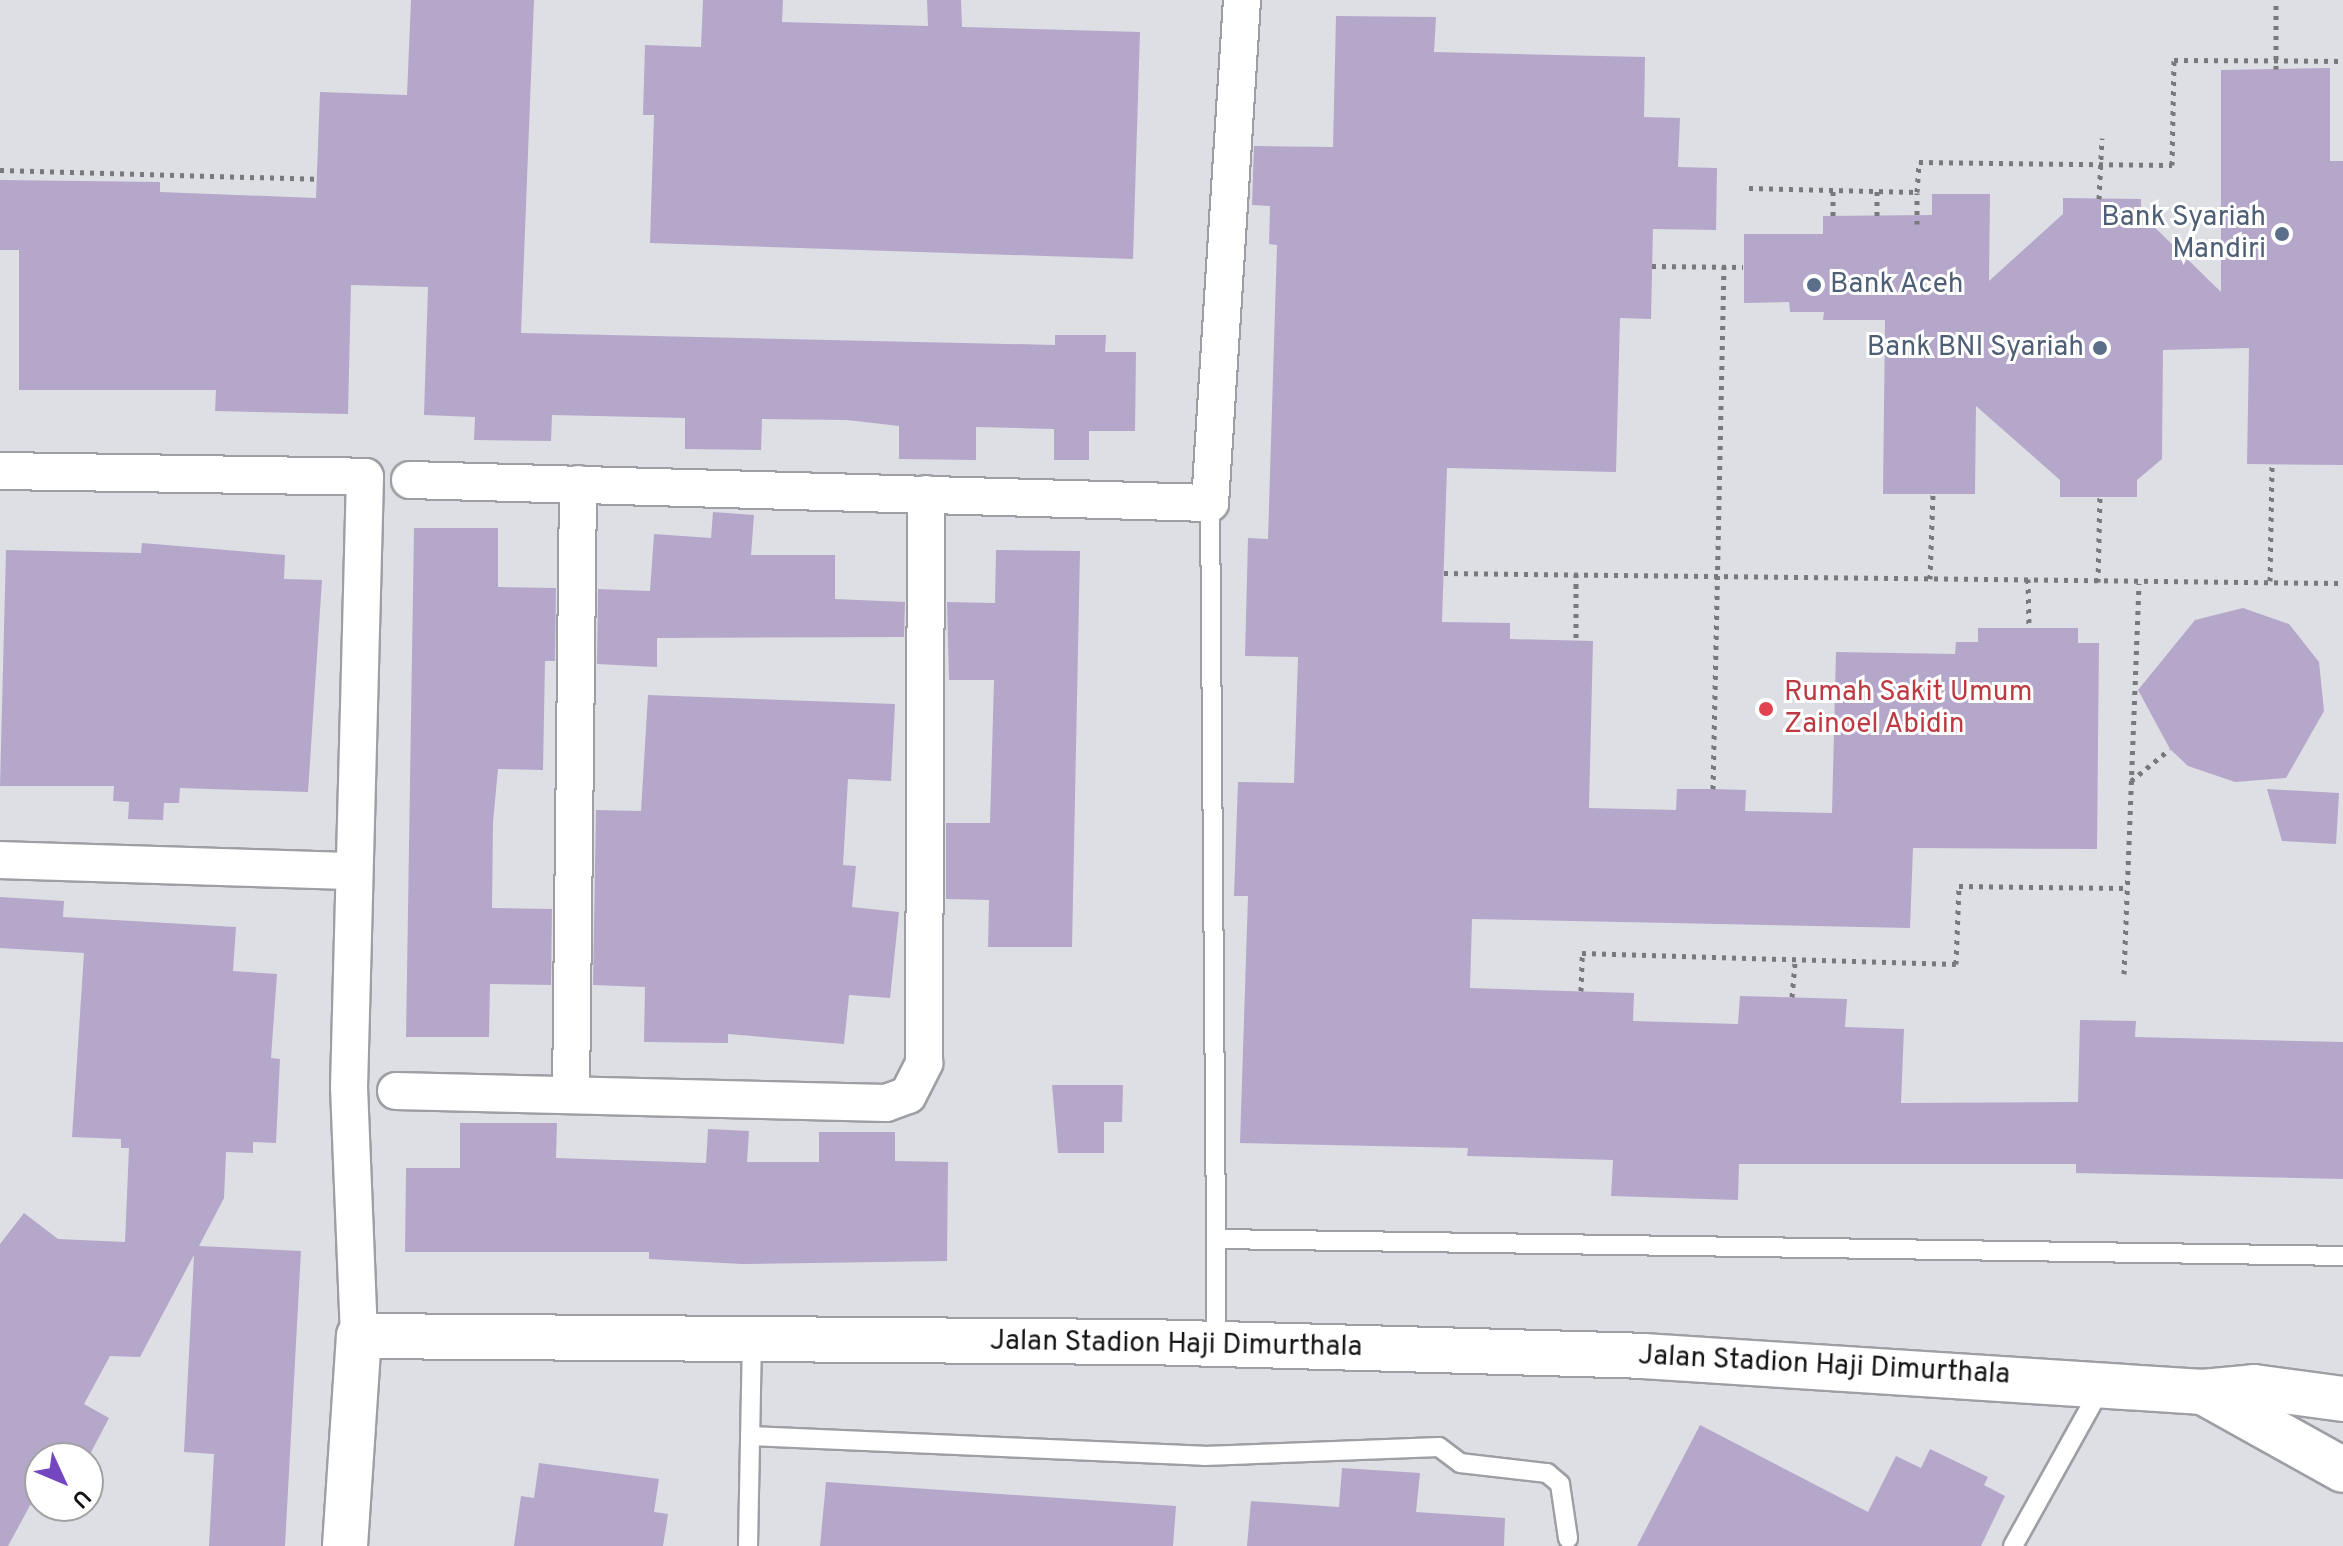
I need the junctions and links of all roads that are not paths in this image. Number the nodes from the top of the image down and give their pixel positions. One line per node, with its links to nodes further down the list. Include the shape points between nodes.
1 (1242, 0): 6 (street)
2 (0, 471): 8 (street, via 365,477)
3 (410, 480): 4 (street)
4 (578, 484): 5 (street); 10 (street)
5 (926, 494): 6 (street); 10 (street, via 922,1074 908,1095 886,1103)
6 (1210, 503): 11 (lane)
7 (0, 860): 8 (street)
8 (354, 871): 13 (street, via 349,1087)
9 (396, 1091): 10 (street)
10 (571, 1095)
11 (1216, 1239): 12 (lane); 15 (lane)
12 (2343, 1256)
13 (359, 1336): 14 (street, Jalan Stadion Haji Dimurthala); 22 (street)
14 (752, 1339): 15 (street, Jalan Stadion Haji Dimurthala); 19 (lane)
15 (1216, 1344): 16 (street, Jalan Stadion Haji Dimurthala)
16 (2106, 1380): 17 (street, Jalan Stadion Haji Dimurthala); 24 (lane)
17 (2203, 1392): 18 (street, Jalan Stadion Haji Dimurthala, via 2254,1387); 20 (street, Jalan Stadion Haji Dimurthala)
18 (2343, 1399)
19 (750, 1436): 21 (lane, via 1204,1456 1439,1447 1460,1463 1547,1473 1560,1484); 23 (lane)
20 (2343, 1470)
21 (1568, 1538)
22 (345, 1546)
23 (748, 1546)
24 (2013, 1546)

